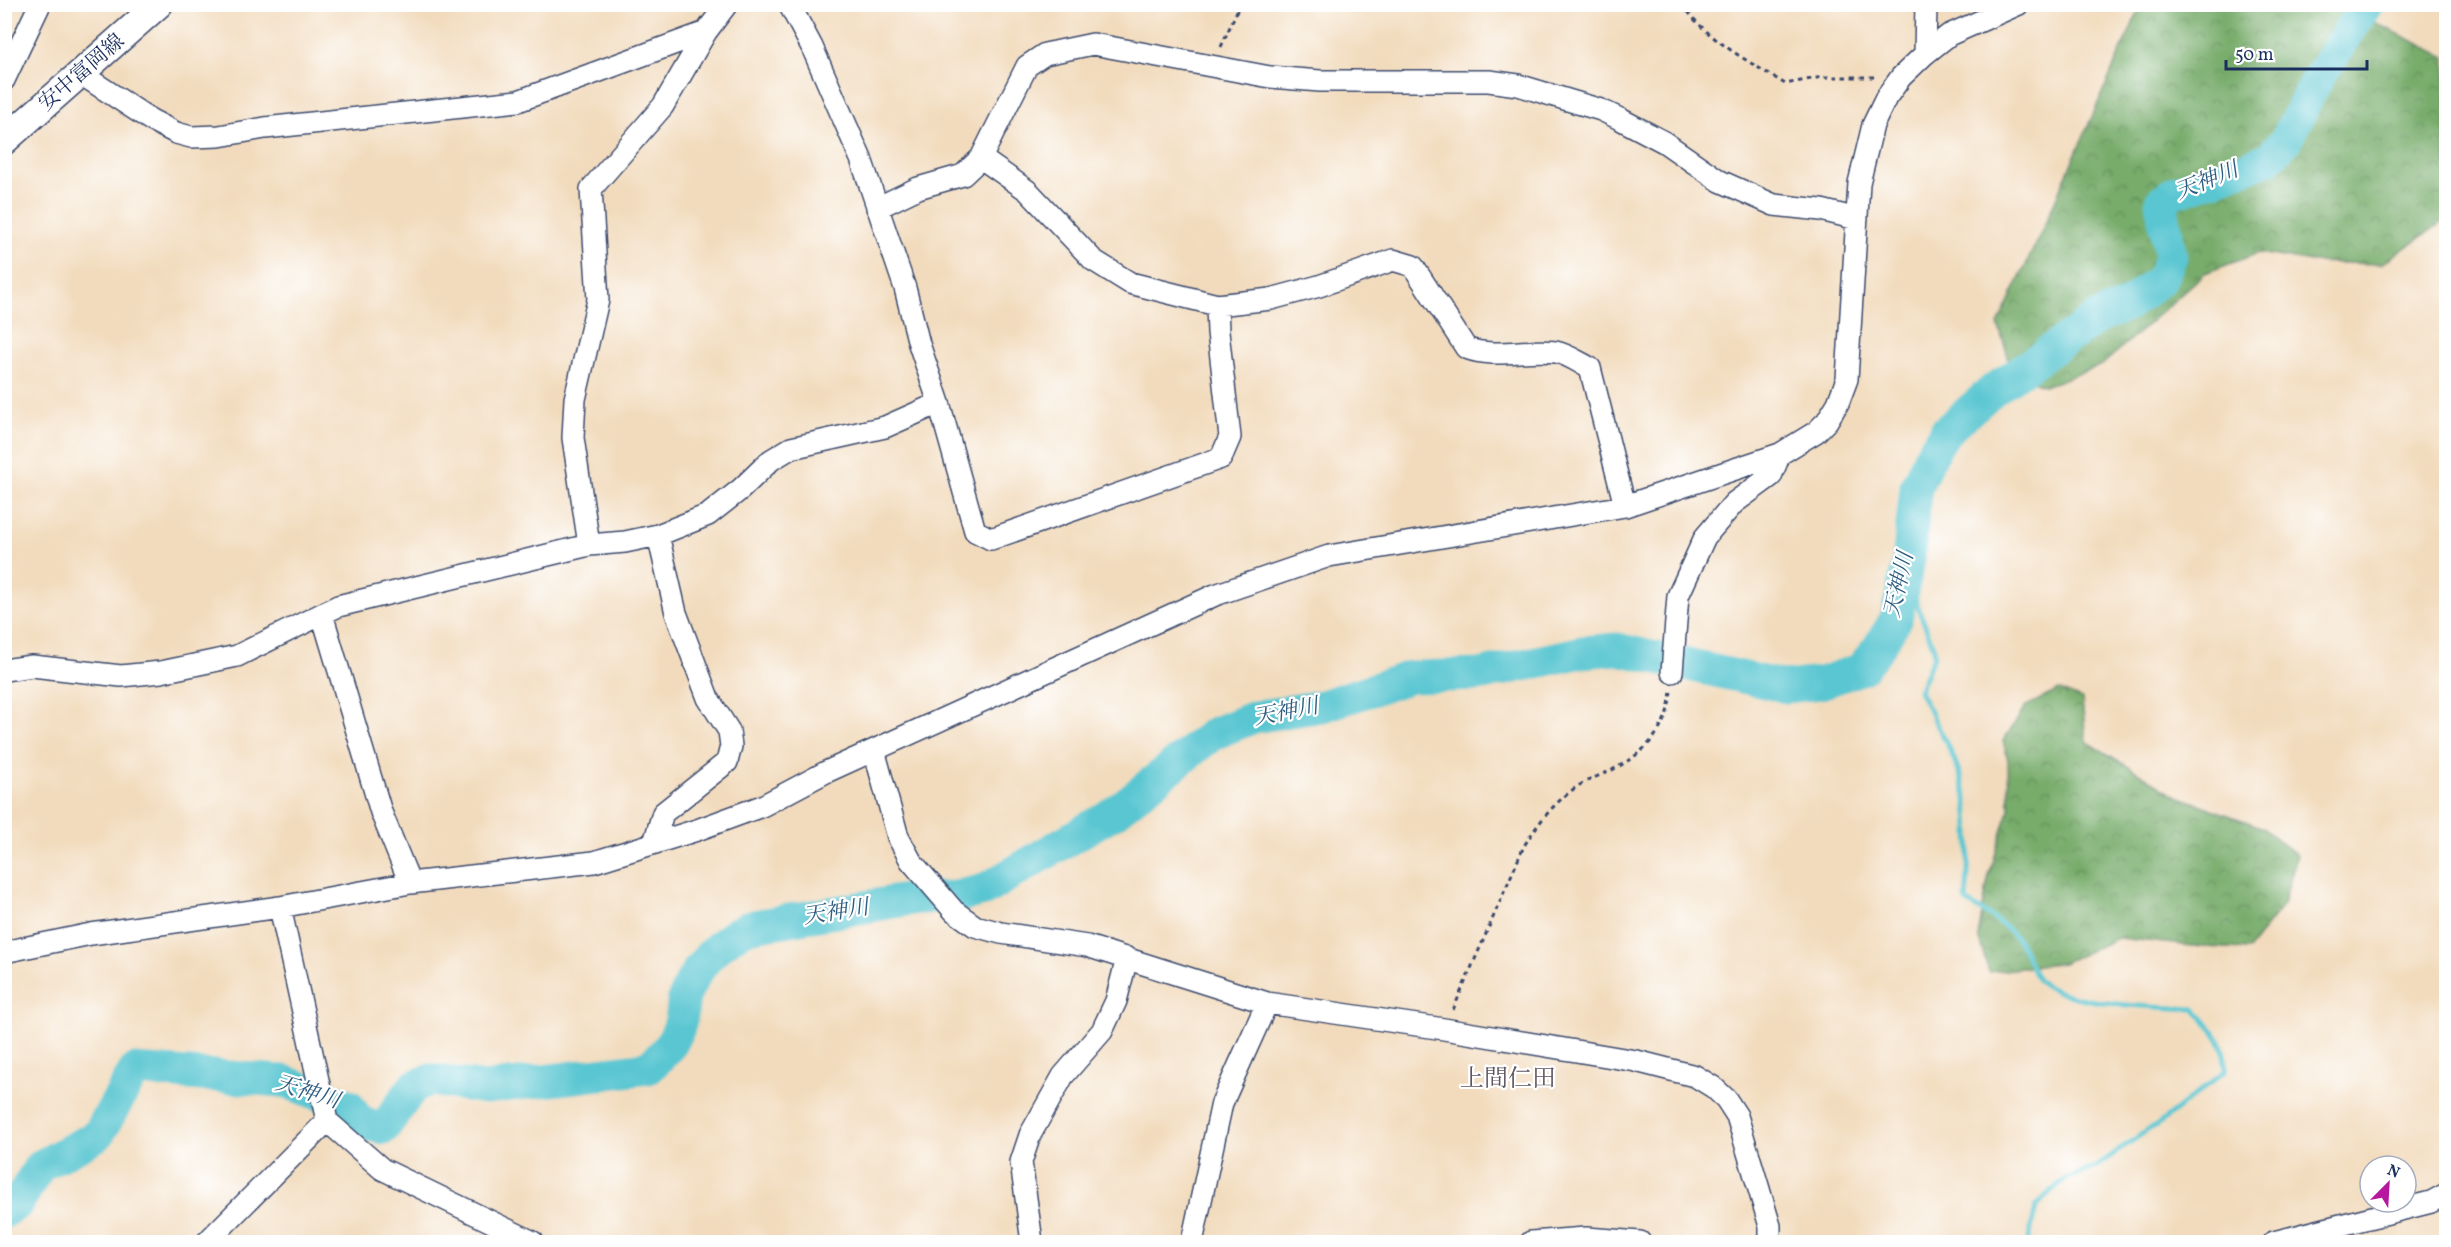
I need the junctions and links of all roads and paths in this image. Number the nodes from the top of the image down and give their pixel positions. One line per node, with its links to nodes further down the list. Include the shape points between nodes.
1 (40, 4): 14 (street)
2 (159, 4): 12 (main road, 安中富岡線)
3 (727, 4): 9 (street)
4 (789, 4): 17 (street, via 861,159)
5 (1240, 4): 11 (path)
6 (1683, 4): 13 (path, via 1692,20 1785,84 1822,77)
7 (1926, 4): 10 (street)
8 (2019, 4): 10 (street, via 1949,35)
9 (706, 32): 12 (street, via 518,101 219,136 190,137 176,133); 24 (street, via 663,106 591,189 598,300 575,399 573,438)
10 (1925, 54): 13 (street)
11 (1213, 65): 16 (street, via 1093,44 1045,54 1028,66); 18 (street, via 1270,77 1320,81 1489,81 1518,85 1622,120 1664,142 1720,181 1774,205)
12 (81, 74): 15 (main road, 安中富岡線)
13 (1901, 77): 18 (street, via 1873,125 1859,183)
14 (4, 80)
15 (4, 141)
16 (981, 158): 17 (street, via 963,175 918,188); 19 (street, via 1028,191 1093,260 1130,284)
17 (877, 208): 20 (street)
18 (1857, 219): 21 (street, via 1847,379 1827,422)
19 (1217, 306): 20 (street, via 1230,437 1221,458 991,539 975,531); 22 (street, via 1271,299 1393,260 1413,266 1466,348 1493,353 1557,352 1590,368)
20 (939, 403): 23 (street, via 885,428 791,448 771,460 708,515)
21 (1780, 454): 22 (street); 27 (street, via 1771,476 1734,503 1705,537 1678,596)
22 (1625, 506): 28 (street, via 1329,556 1215,595)
23 (658, 535): 24 (street); 29 (street, via 676,613 708,698 729,731 731,746 727,762 663,813)
24 (589, 544): 25 (street, via 338,606)
25 (322, 614): 26 (street, via 237,656 161,672 121,676 32,666); 30 (street, via 381,812)
26 (4, 670)
27 (1672, 672): 35 (path, via 1670,708 1660,731 1643,749 1615,768 1577,786 1538,823 1524,846)
28 (874, 750): 29 (street, via 762,806); 33 (street, via 898,837 911,861 954,911 975,926 1087,946)
29 (654, 843): 30 (street, via 594,862)
30 (410, 883): 31 (street)
31 (280, 907): 32 (street, via 90,934); 36 (street)
32 (4, 952)
33 (1127, 958): 34 (street); 40 (street, via 1116,1001 1102,1031 1063,1076 1030,1135 1021,1162)
34 (1267, 1003): 35 (street); 41 (street, via 1222,1103)
35 (1444, 1029): 44 (street, via 1636,1061 1695,1076 1713,1087 1737,1116 1770,1226)
36 (327, 1122): 38 (street); 39 (street, via 382,1168)
37 (2446, 1194): 45 (street, via 2431,1202)
38 (207, 1242)
39 (533, 1242)
40 (1032, 1242)
41 (1192, 1242)
42 (1531, 1242): 43 (street, via 1586,1238)
43 (1627, 1242)
44 (1770, 1242)
45 (2274, 1242)

